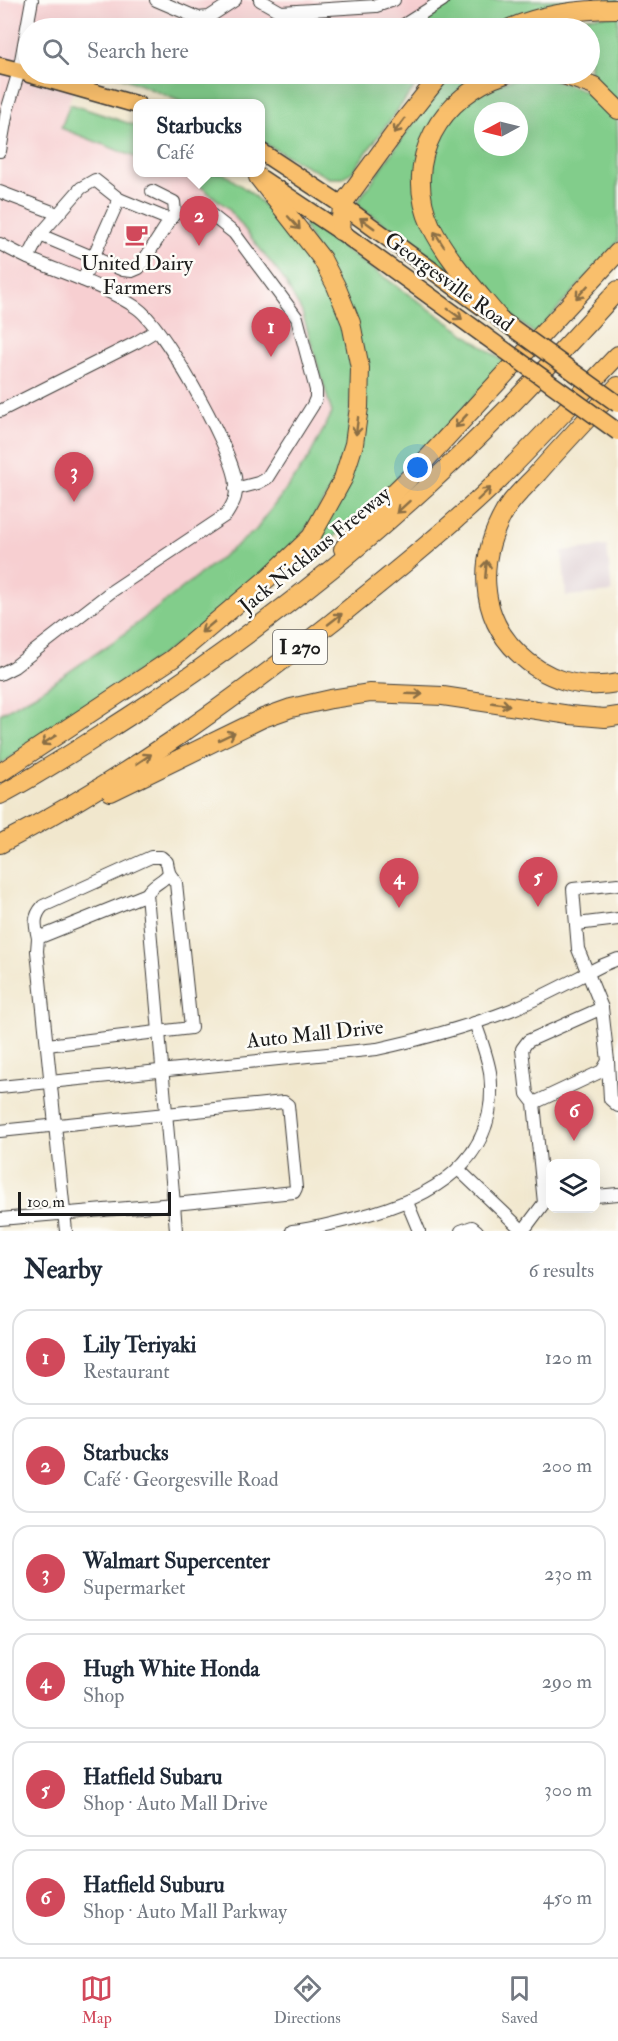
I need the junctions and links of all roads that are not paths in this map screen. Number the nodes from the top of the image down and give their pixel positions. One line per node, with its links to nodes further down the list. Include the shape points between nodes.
1 (32, 0): 14 (street)
2 (156, 0): 10 (street)
3 (211, 0): 13 (street)
4 (235, 0): 13 (street)
5 (394, 0): 8 (street)
6 (443, 0): 15 (street)
7 (266, 2): 11 (street, via 281,12)
8 (375, 3): 9 (street)
9 (347, 4): 11 (street)
10 (181, 5): 13 (street, via 198,18)
11 (317, 5)
12 (618, 9): 16 (highway, via 584,9)
13 (212, 15)
14 (30, 18)
15 (415, 18)
16 (536, 18)
17 (0, 66): 18 (main road)
18 (18, 71)
19 (20, 84): 26 (street, via 7,111)
20 (83, 84): 24 (main road)
21 (433, 84): 33 (highway, one-way to 33)
22 (480, 84): 45 (highway, one-way to 22, via 435,234 422,193 426,145 456,100)
23 (588, 84): 25 (highway)
24 (133, 103)
25 (618, 110)
26 (0, 151)
27 (265, 155): 33 (main road, Georgesville Road)
28 (256, 177): 57 (highway, one-way to 57, via 322,260 351,323 360,368 359,407 354,444 343,479 311,537 268,578 172,658)
29 (257, 177): 37 (main road, Georgesville Road)
30 (152, 191): 36 (street, via 174,202 175,213)
31 (0, 192): 35 (street)
32 (119, 199): 35 (street, via 95,180 81,188); 36 (street); 41 (street)
33 (342, 205): 37 (highway); 45 (main road, Georgesville Road, one-way to 33)
34 (204, 210): 52 (street, via 234,233 297,318 316,390 313,405 267,478)
35 (58, 214): 38 (street)
36 (170, 220): 41 (street, via 139,268 123,270)
37 (340, 231): 51 (main road, Georgesville Road, one-way to 51, bridge)
38 (40, 235): 41 (street); 42 (street)
39 (0, 244): 42 (street)
40 (618, 252): 53 (highway, one-way to 53, via 360,526)
41 (93, 257): 43 (street)
42 (28, 258): 43 (street)
43 (83, 280): 46 (street, via 138,309)
44 (618, 290): 53 (highway, Jack Nicklaus Freeway / I 270, one-way to 53, via 456,459)
45 (500, 319): 49 (main road, Georgesville Road, bridge)
46 (157, 330): 50 (street); 52 (street, via 186,374 220,439 235,477)
47 (618, 355): 59 (highway, I 270, one-way to 47, via 180,735 386,579 484,495)
48 (618, 386): 55 (highway, one-way to 48, via 570,683 528,663 497,626 485,577 494,534 506,509)
49 (618, 404)
50 (0, 411)
51 (618, 432)
52 (235, 489): 54 (street, via 236,500 226,515 111,591)
53 (324, 575): 58 (highway, Jack Nicklaus Freeway / I 270, via 251,632 150,702)
54 (0, 674)
55 (618, 683)
56 (618, 716): 59 (highway, one-way to 56, via 263,718 331,699 370,693 443,696 570,716)
57 (0, 773)
58 (0, 795)
59 (22, 833): 60 (highway, I 270)
60 (0, 844)
61 (169, 873): 63 (street, via 151,886); 66 (street, via 167,862 151,856 43,906 36,913); 71 (street, via 176,883 191,1028)
62 (618, 884): 65 (street, via 573,889)
63 (147, 894): 66 (street); 71 (street)
64 (618, 920): 65 (street)
65 (577, 924): 68 (street, via 575,936)
66 (38, 938): 72 (street)
67 (618, 959): 68 (street, Auto Mall Drive)
68 (587, 973): 69 (street); 70 (street, Auto Mall Drive, via 514,1009)
69 (602, 1008): 73 (street); 77 (street, via 528,1041 522,1049 527,1094)
70 (475, 1023): 74 (street, Auto Mall Drive, via 377,1048); 82 (street, via 489,1070 490,1107 478,1142)
71 (159, 1032): 72 (street); 74 (street)
72 (47, 1045): 75 (street)
73 (608, 1061): 77 (street, via 602,1071); 78 (street, via 610,1099)
74 (163, 1070): 75 (street, Auto Mall Drive); 79 (street)
75 (50, 1082): 76 (street, Auto Mall Drive); 80 (street)
76 (0, 1087)
77 (534, 1103): 83 (street)
78 (618, 1106)
79 (167, 1114): 80 (street); 88 (street); 88 (street, via 284,1102 288,1105 296,1188 286,1194)
80 (56, 1125): 81 (street); 89 (street)
81 (0, 1131)
82 (458, 1169): 86 (street, via 444,1182); 97 (street)
83 (546, 1194)
84 (618, 1194): 85 (street)
85 (600, 1196)
86 (407, 1202): 93 (street, via 333,1224); 94 (street)
87 (546, 1203): 97 (street)
88 (174, 1204): 89 (street); 92 (street)
89 (64, 1214): 90 (street); 91 (street)
90 (0, 1220)
91 (66, 1231)
92 (176, 1231)
93 (292, 1231)
94 (419, 1231)
95 (461, 1231): 96 (street, via 472,1227)
96 (477, 1231)
97 (523, 1231)

